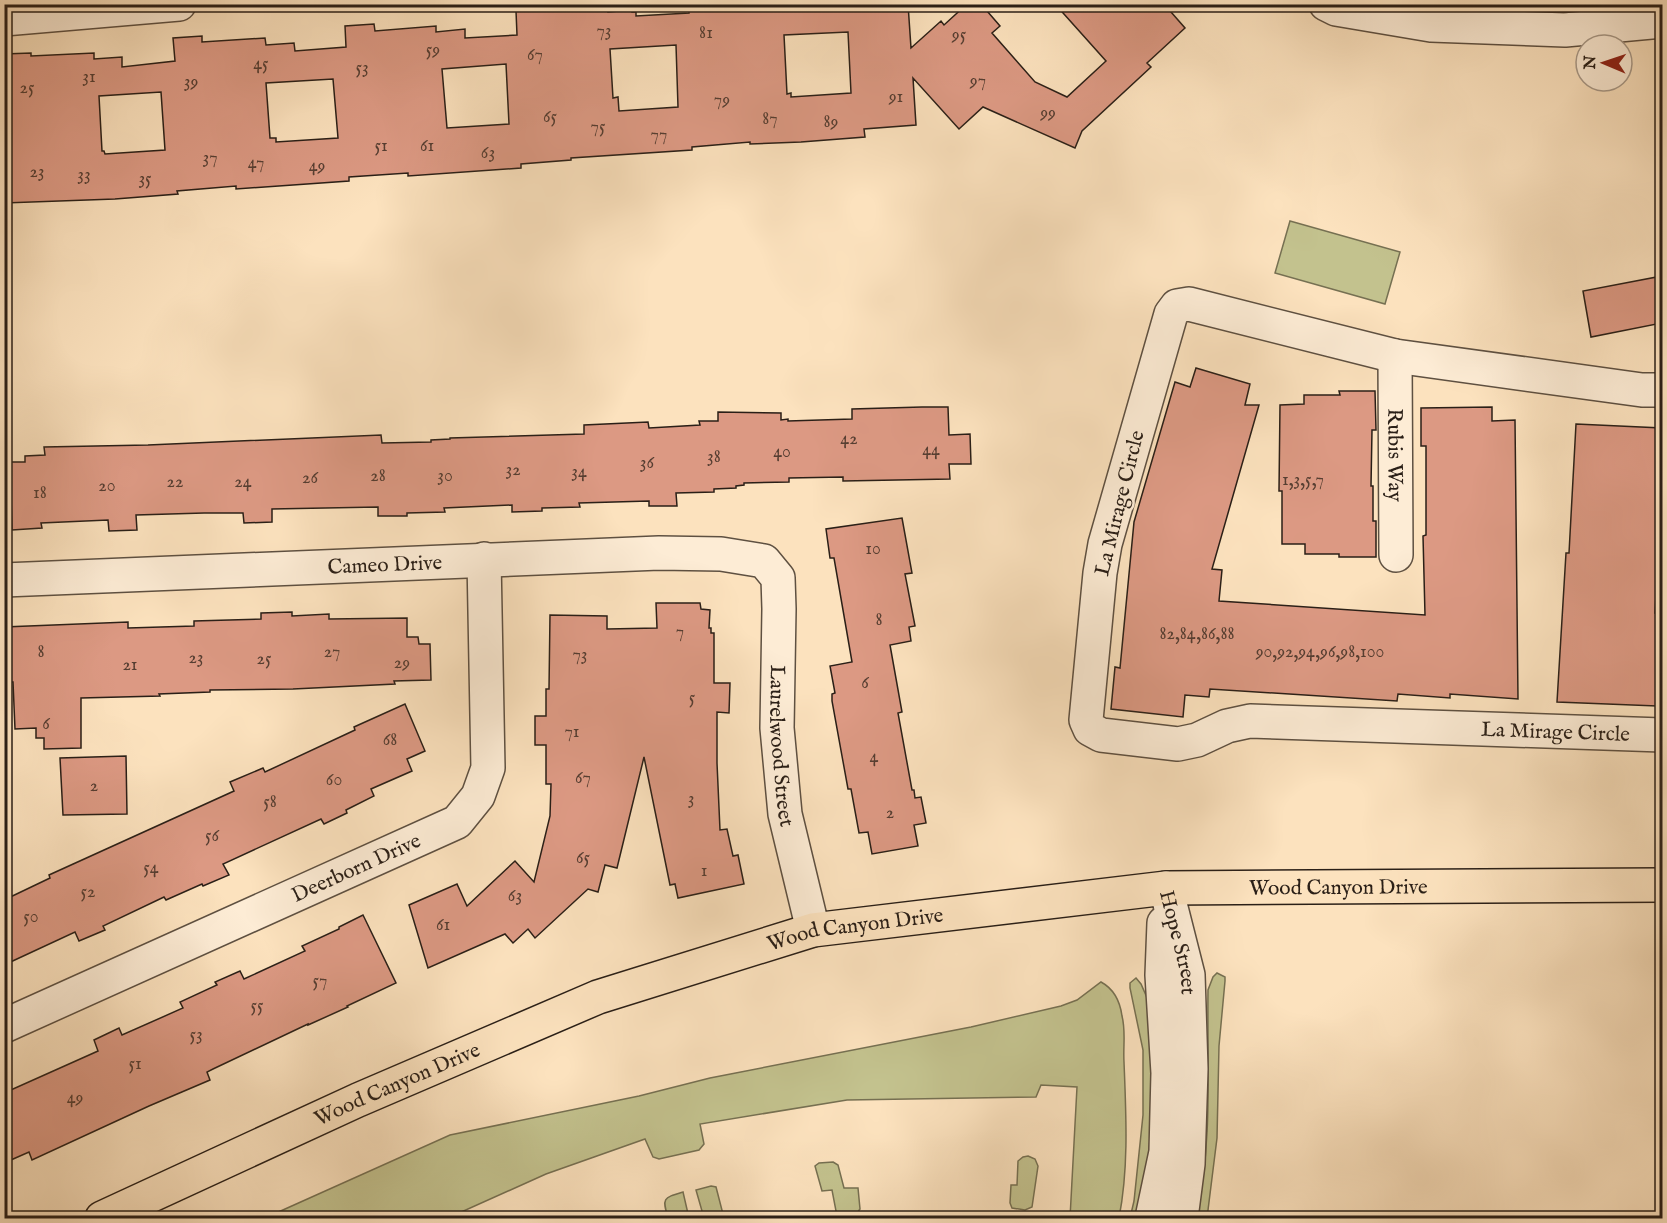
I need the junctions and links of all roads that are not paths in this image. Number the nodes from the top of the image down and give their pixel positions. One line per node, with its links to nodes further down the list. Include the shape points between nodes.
1 (179, 4): 3 (street)
2 (1326, 4): 4 (street, via 1431,25 1565,30)
3 (4, 19)
4 (1662, 21)
5 (1395, 356): 6 (street, La Mirage Circle); 7 (street, Rubis Way); 11 (street, La Mirage Circle, via 1189,304 1177,306 1104,544 1086,720 1090,729 1101,735 1178,744 1250,721)
6 (1662, 390)
7 (1396, 555)
8 (484, 559): 9 (street, Cameo Drive, via 659,553 721,554); 10 (street, Cameo Drive); 15 (street, Deerborn Drive, via 488,768 478,796 457,822)
9 (764, 561): 14 (street, Laurelwood Street, via 778,578 777,728 785,814)
10 (4, 580)
11 (1662, 735)
12 (1662, 885): 13 (main road, Wood Canyon Drive)
13 (1166, 888): 14 (main road, Wood Canyon Drive); 17 (street, Hope Street, via 1162,975 1168,1073 1166,1152); 18 (street, Hope Street, via 1188,975 1188,1164)
14 (813, 930): 16 (main road, Wood Canyon Drive, via 598,997 358,1100)
15 (4, 1026)
16 (109, 1217)
17 (1152, 1218)
18 (1180, 1218)

